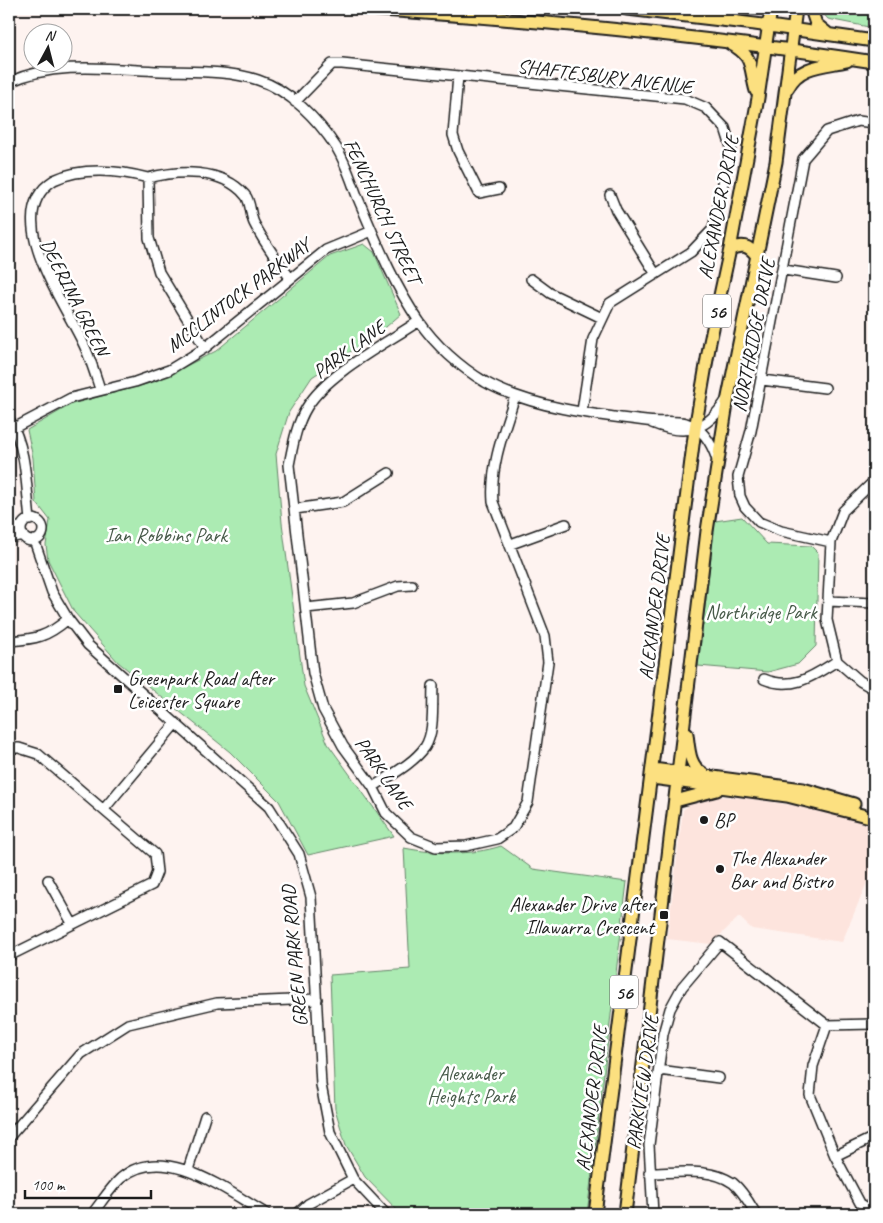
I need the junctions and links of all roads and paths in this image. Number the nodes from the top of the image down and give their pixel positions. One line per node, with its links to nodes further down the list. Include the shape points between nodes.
1 (367, 9): 11 (main road)
2 (627, 9): 7 (main road)
3 (746, 9): 7 (main road)
4 (771, 9): 8 (main road, ALEXANDER DRIVE / 56)
5 (796, 9): 9 (main road, 56)
6 (811, 9): 10 (main road, via 816,24)
7 (698, 16): 8 (main road)
8 (768, 26): 9 (main road); 13 (main road, ALEXANDER DRIVE / 56)
9 (793, 29): 10 (main road); 14 (main road, 56)
10 (829, 34): 12 (main road)
11 (723, 40): 13 (main road); 20 (main road, via 750,59)
12 (874, 41)
13 (766, 46): 14 (main road); 20 (main road, ALEXANDER DRIVE / 56)
14 (790, 49): 15 (main road); 19 (main road, 56)
15 (856, 59): 16 (main road); 19 (main road, via 803,70)
16 (874, 62)
17 (458, 76): 21 (street, SHAFTESBURY AVENUE, via 332,64); 24 (street, via 453,135 458,150 478,192); 32 (street, SHAFTESBURY AVENUE, via 685,99 706,108 725,128 731,147 713,229 691,252)
18 (9, 82): 21 (street, FENCHURCH STREET, via 26,75 64,68 230,74 260,80)
19 (787, 90): 30 (main road, 56)
20 (758, 98): 29 (main road, ALEXANDER DRIVE / 56)
21 (295, 102): 28 (street, FENCHURCH STREET, via 318,122 337,149)
22 (874, 123): 31 (street, NORTHRIDGE DRIVE, via 858,121 828,131 803,159)
23 (148, 178): 26 (street, via 90,171 63,176 42,186); 33 (street, via 168,172 205,174 227,181 246,196 253,221); 38 (street, via 149,238 159,272)
24 (499, 189)
25 (610, 196): 32 (street)
26 (23, 216)
27 (24, 231): 41 (street, DEERINA GREEN, via 35,262 83,343)
28 (372, 231): 33 (street, MCCLINTOCK PARKWAY, via 326,250); 37 (street, FENCHURCH STREET)
29 (730, 249): 30 (main road, via 741,245 750,247); 47 (main road, ALEXANDER DRIVE / 56)
30 (757, 256): 43 (main road, 56)
31 (784, 270): 34 (street); 39 (street, NORTHRIDGE DRIVE)
32 (655, 273): 36 (street, SHAFTESBURY AVENUE, via 610,304)
33 (290, 278): 38 (street, MCCLINTOCK PARKWAY)
34 (836, 278)
35 (531, 280): 36 (street)
36 (602, 318): 44 (street, SHAFTESBURY AVENUE, via 593,339)
37 (419, 321): 42 (street, FENCHURCH STREET, via 450,357 484,381); 51 (street, PARK LANE, via 329,381 307,407 295,434 289,465)
38 (205, 348): 41 (street, MCCLINTOCK PARKWAY, via 169,370 135,382)
39 (762, 380): 40 (street); 58 (street, NORTHRIDGE DRIVE, via 752,431 738,477 740,496 759,522)
40 (826, 388)
41 (100, 389): 46 (street, MCCLINTOCK PARKWAY, via 71,398)
42 (514, 396): 44 (street, FENCHURCH STREET); 59 (street, PARK LANE, via 492,480 493,502)
43 (728, 396): 47 (street, via 716,415); 48 (main road, 56)
44 (582, 411): 47 (street, FENCHURCH STREET, via 649,422 688,424)
45 (9, 419): 46 (street)
46 (14, 428): 52 (street, via 22,454)
47 (695, 429): 48 (street, via 710,441); 73 (main road, ALEXANDER DRIVE / 56)
48 (718, 462): 70 (main road, 56)
49 (389, 473): 51 (street, via 343,502)
50 (874, 481): 58 (street, via 843,511)
51 (295, 509): 63 (street, PARK LANE)
52 (30, 520): 55 (street); 57 (street, via 39,522 43,528 42,534)
53 (566, 524): 59 (street)
54 (9, 530): 55 (street)
55 (23, 530): 56 (street); 57 (street, via 26,539)
56 (9, 538)
57 (34, 540): 64 (street, GREEN PARK ROAD, via 52,592)
58 (830, 542): 61 (street)
59 (511, 544): 76 (street, PARK LANE, via 545,636 548,662 528,802 523,814 514,828 497,839 466,846 436,847 411,838 386,813)
60 (412, 585): 63 (street, via 398,586 353,603)
61 (828, 601): 62 (street); 66 (street, via 827,620)
62 (874, 603)
63 (306, 608): 76 (street, PARK LANE, via 313,672 323,709 343,746)
64 (68, 619): 65 (street, via 35,640); 71 (street, GREEN PARK ROAD, via 88,645)
65 (9, 641)
66 (837, 661): 67 (street, via 801,682 784,684); 69 (street)
67 (764, 679)
68 (433, 686): 76 (street, via 425,747)
69 (874, 689)
70 (685, 720): 74 (main road, 56); 75 (main road, via 692,764 696,770)
71 (176, 723): 79 (street); 85 (street, GREEN PARK ROAD, via 269,807 299,854 310,897)
72 (9, 748): 79 (street, via 38,754)
73 (652, 773): 74 (main road); 103 (main road, ALEXANDER DRIVE / 56)
74 (678, 776): 75 (main road); 77 (main road); 78 (main road, 56)
75 (709, 776): 80 (main road, via 804,789)
76 (373, 787)
77 (733, 789): 78 (main road); 81 (main road, via 802,799)
78 (675, 800): 104 (main road, 56)
79 (104, 809): 83 (street, via 155,854 158,872 152,885)
80 (874, 811)
81 (874, 818)
82 (48, 880): 83 (street)
83 (72, 923): 84 (street)
84 (9, 956)
85 (317, 998): 92 (street, via 217,1003 128,1024 81,1054); 98 (street, GREEN PARK ROAD, via 321,1085 326,1113 330,1132)
86 (874, 1024): 87 (street)
87 (827, 1025): 88 (street, PARKVIEW DRIVE, via 720,942 682,986 670,1009); 95 (street, via 812,1066 810,1095)
88 (659, 1070): 89 (street); 97 (street, PARKVIEW DRIVE, via 649,1145)
89 (719, 1078)
90 (205, 1116): 96 (street)
91 (9, 1121): 92 (street)
92 (16, 1128): 93 (street)
93 (9, 1137)
94 (874, 1137): 95 (street)
95 (836, 1156): 107 (street, via 860,1203)
96 (188, 1170): 99 (street, via 168,1165 143,1167 121,1178); 100 (street)
97 (649, 1174): 105 (street, PARKVIEW DRIVE); 106 (street, via 703,1173 717,1176 734,1184)
98 (353, 1179): 101 (street, via 308,1204); 102 (street, GREEN PARK ROAD)
99 (92, 1214)
100 (267, 1214)
101 (297, 1214)
102 (386, 1214)
103 (595, 1214)
104 (625, 1214)
105 (653, 1214)
106 (756, 1214)
107 (874, 1214)

